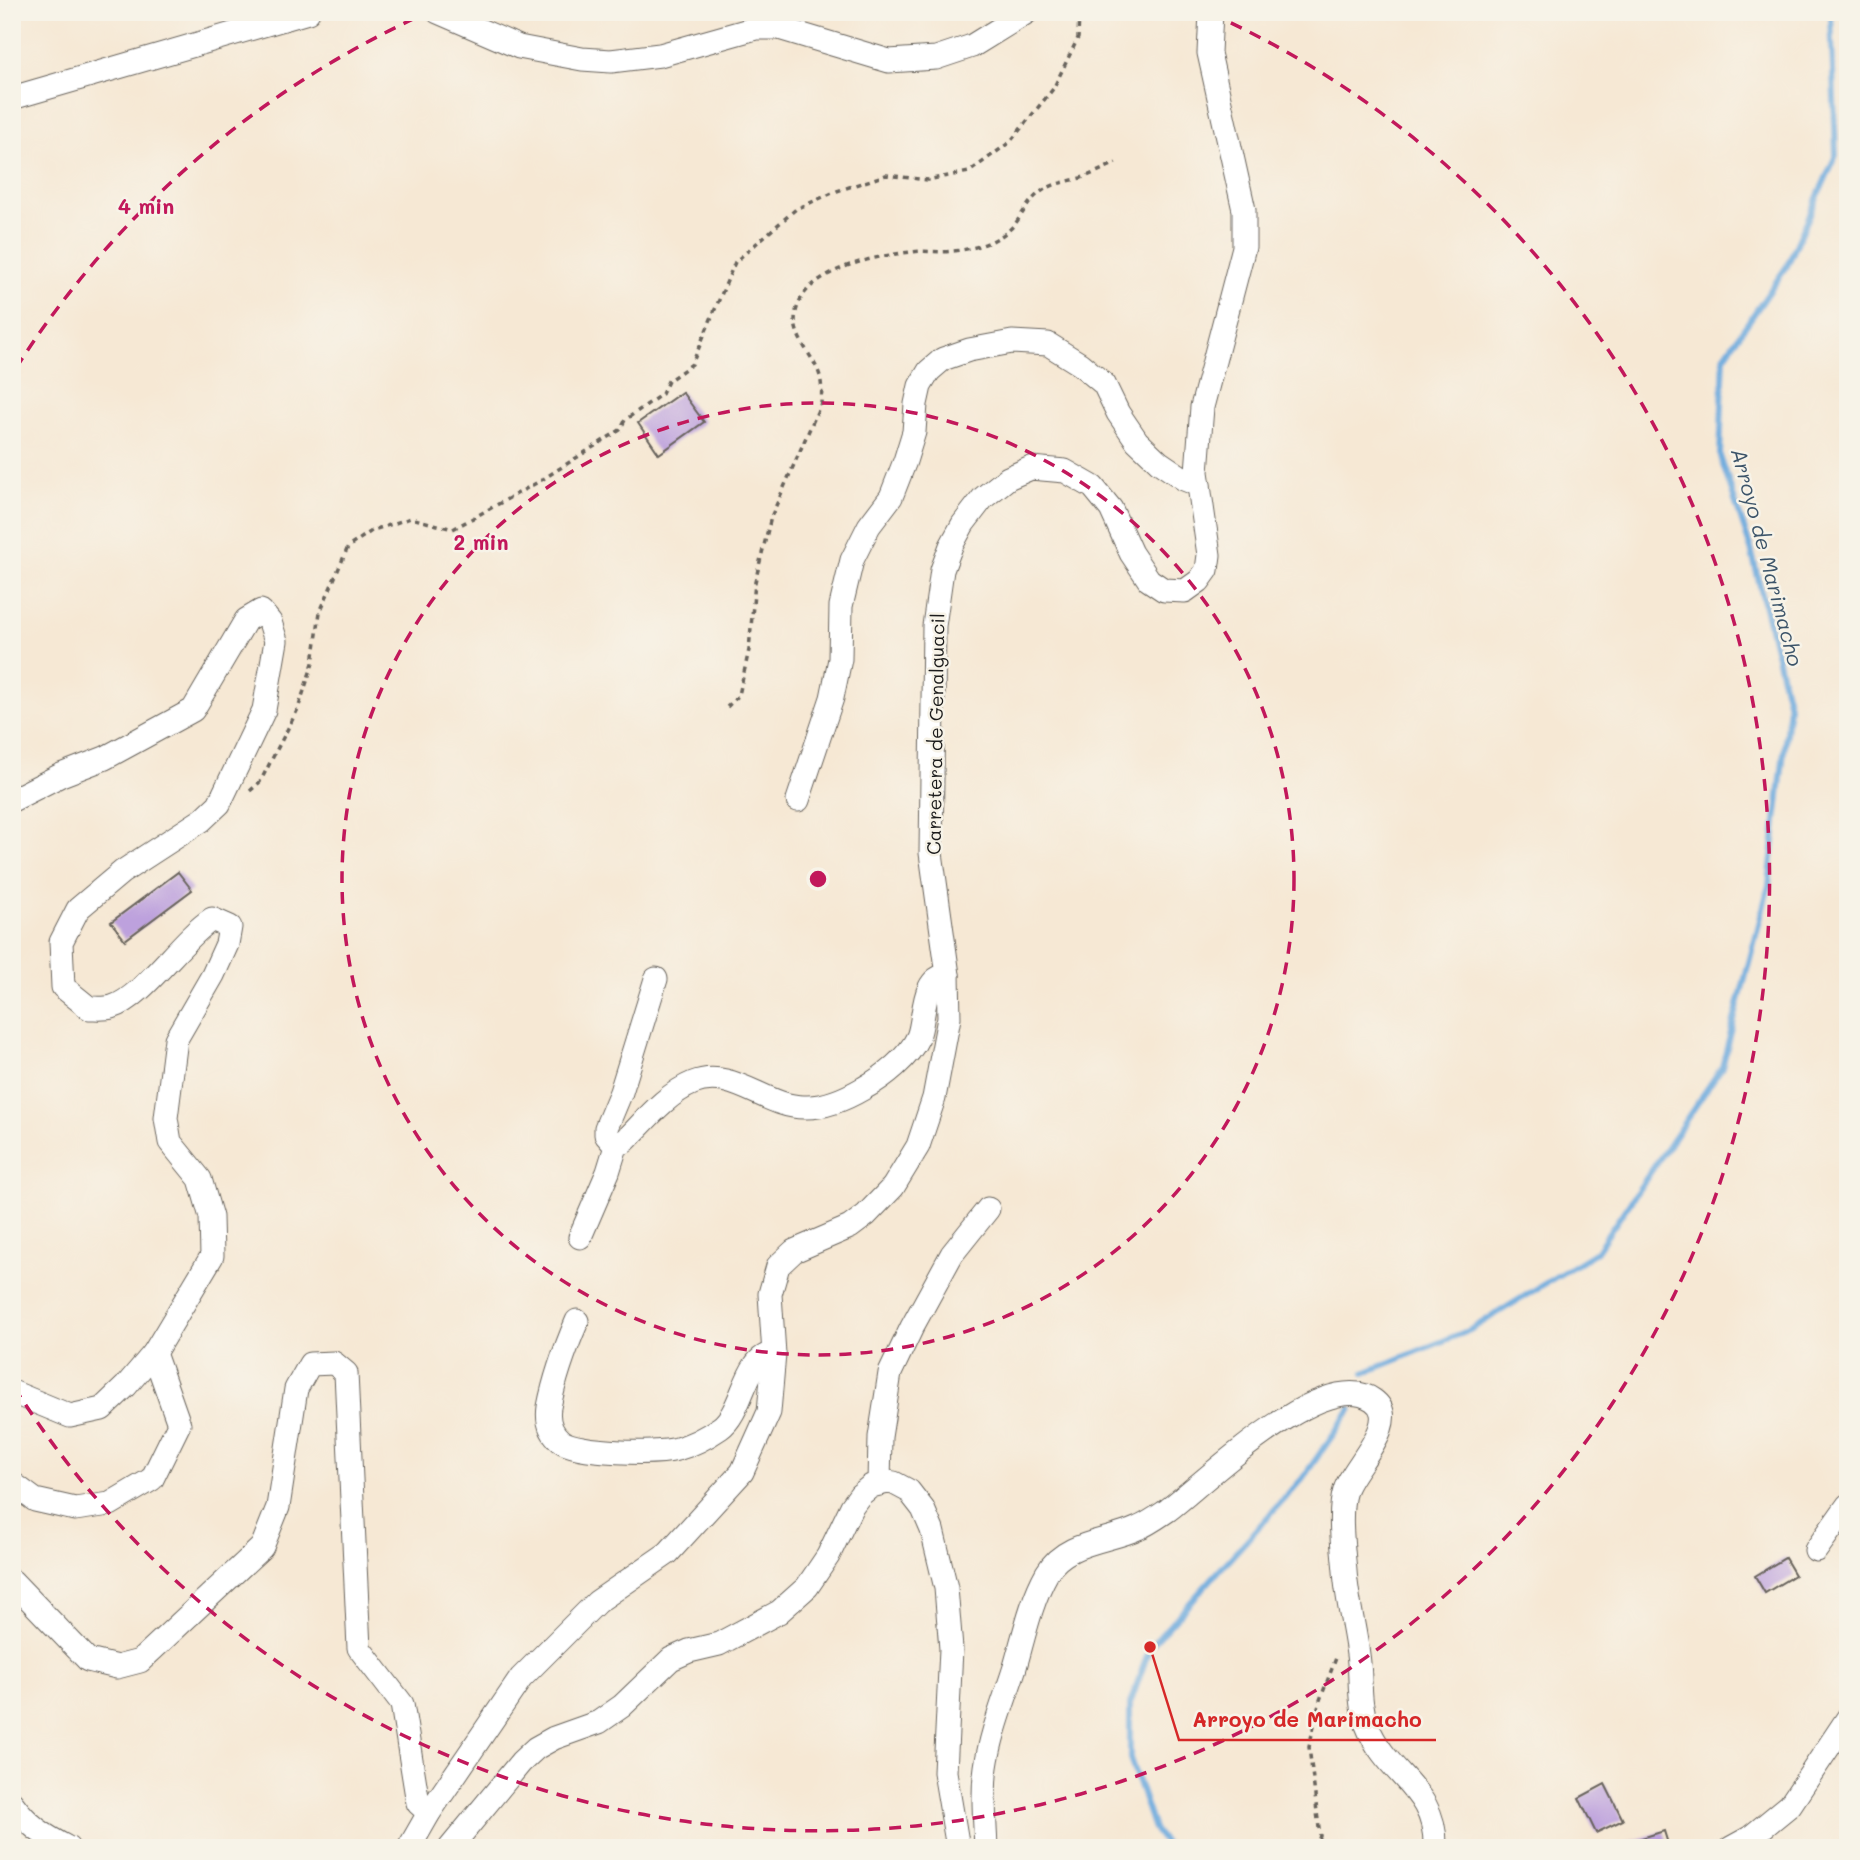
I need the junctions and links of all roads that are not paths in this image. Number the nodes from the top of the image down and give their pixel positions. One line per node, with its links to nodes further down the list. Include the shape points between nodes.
1 (308, 12): 5 (street)
2 (438, 12): 3 (street, via 519,47 611,61 660,55 756,28 779,28 889,61 936,58 972,46)
3 (1027, 12)
4 (1211, 12): 6 (street, Carretera de Genalguacil, via 1209,52 1244,211 1244,247 1202,407)
5 (12, 98)
6 (1199, 485): 8 (street, via 1159,462 1137,441 1104,384 1048,344 1012,342 943,359 920,386 914,432 891,497 852,560 842,597 840,659 832,698); 9 (street, Carretera de Genalguacil, via 1209,555 1207,570 1185,591 1164,590 1149,580 1111,509 1093,487 1065,471 1031,468 1008,478 983,498 951,546 942,570 934,626 930,853)
7 (12, 800): 15 (street, via 105,758 193,710 246,620 261,611 270,622 276,641 264,710 219,804 78,909 61,942 63,987 89,1009 112,1007 130,998 197,929 212,919 230,927 213,975 176,1039 166,1118 170,1142 200,1179 211,1217 212,1256)
8 (798, 800)
9 (948, 975): 11 (street, via 937,978 930,987 918,1037 898,1063 866,1087 836,1102 804,1107 719,1079 704,1080 678,1092 624,1142); 16 (street, Carretera de Genalguacil, via 949,1018 934,1098 918,1146 893,1187 866,1215 850,1227 794,1251 778,1266 770,1294)
10 (656, 979): 11 (street, via 606,1128 608,1138)
11 (617, 1143): 13 (street)
12 (988, 1209): 19 (street, via 952,1254 890,1373)
13 (580, 1237)
14 (577, 1321): 16 (street, via 559,1362 548,1416 554,1435 572,1447 638,1454 675,1450 700,1440 723,1426 736,1411 755,1363)
15 (154, 1353): 17 (street, via 102,1409 69,1416); 18 (street, via 179,1424 152,1479 110,1504 75,1509 35,1500)
16 (774, 1354): 25 (street, Carretera de Genalguacil, via 769,1412 742,1472 668,1553 597,1602 521,1678)
17 (12, 1392)
18 (12, 1483)
19 (878, 1483): 28 (street, via 860,1494 807,1587 779,1612 719,1644 671,1660 599,1722 536,1748); 29 (street, via 894,1483 923,1509 946,1588 951,1649 945,1772)
20 (1848, 1505): 21 (street)
21 (1816, 1550)
22 (12, 1581): 25 (street, via 88,1660 117,1667 140,1661 262,1547 278,1507 296,1390 310,1364 334,1363 346,1373 359,1648 401,1704 418,1804)
23 (1848, 1718): 32 (street, via 1790,1805)
24 (12, 1803): 26 (street, via 25,1822)
25 (429, 1813): 27 (street, Carretera de Genalguacil)
26 (68, 1848)
27 (409, 1848)
28 (450, 1848)
29 (958, 1848)
30 (986, 1848): 31 (street, via 986,1767 1048,1572 1065,1554 1138,1528 1167,1510 1298,1410 1354,1393 1372,1399 1381,1409 1383,1422 1345,1489 1342,1508 1360,1693 1376,1746 1431,1813)
31 (1435, 1848)
32 (1731, 1848)

